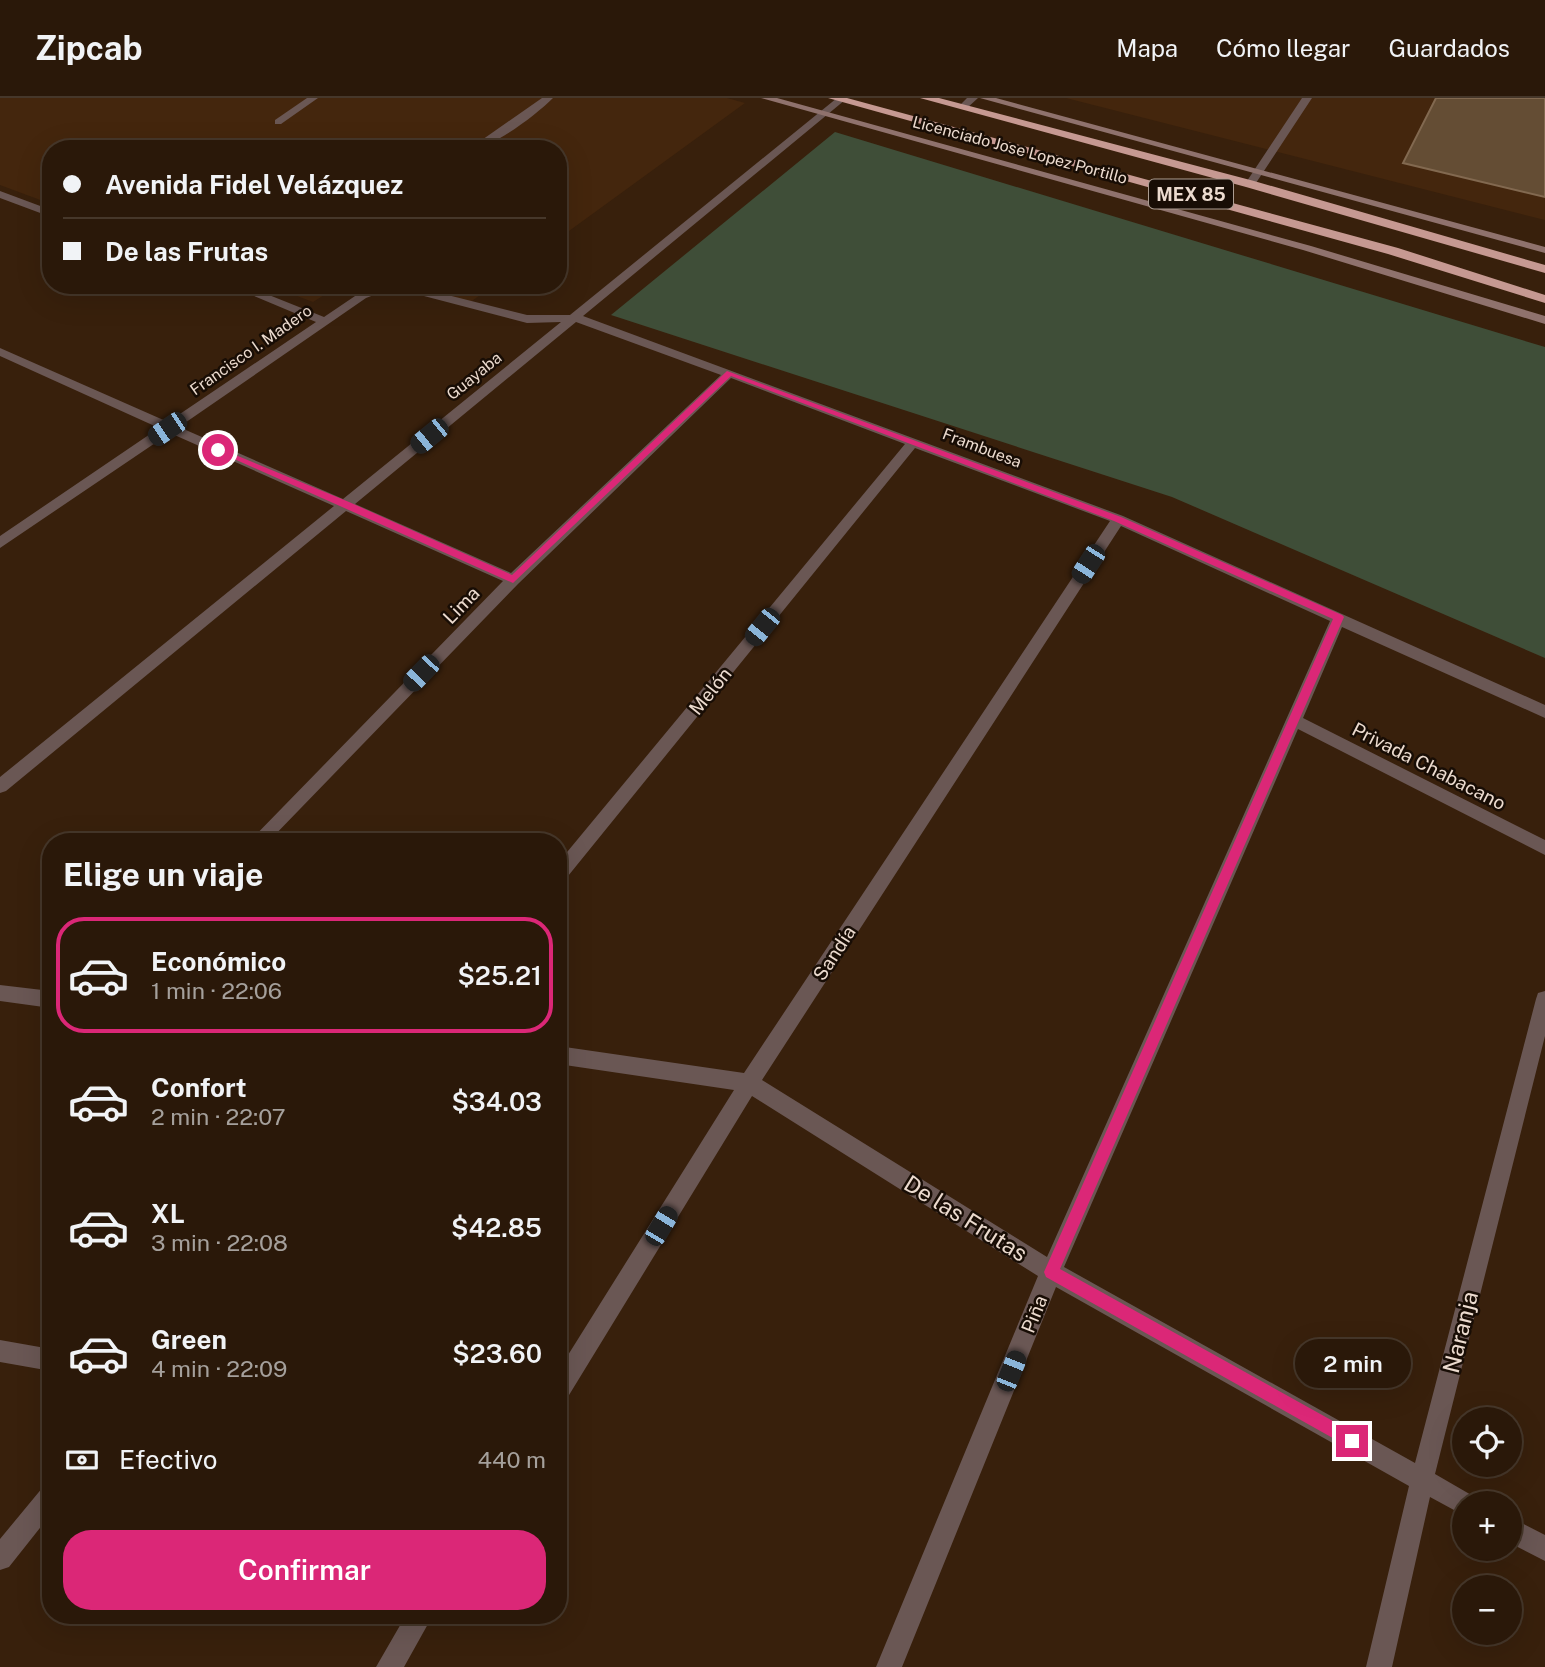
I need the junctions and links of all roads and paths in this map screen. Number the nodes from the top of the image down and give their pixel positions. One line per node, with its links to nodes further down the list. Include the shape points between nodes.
1 (313, 98): 11 (street)
2 (548, 98): 12 (street)
3 (766, 98): 10 (street, Licenciado Jose Lopez Portillo)
4 (926, 98): 9 (highway, Licenciado Jose Lopez Portillo / MEX 85)
5 (973, 98): 9 (street)
6 (985, 98): 13 (street)
7 (837, 99): 10 (street, Guayaba); 22 (highway, Licenciado Jose Lopez Portillo / MEX 85, via 1380,247)
8 (1303, 99): 13 (street)
9 (963, 107): 14 (highway, Licenciado Jose Lopez Portillo / MEX 85)
10 (824, 114): 23 (street, Guayaba); 24 (street, Licenciado Jose Lopez Portillo, via 1294,244)
11 (278, 122)
12 (487, 140)
13 (1260, 170): 14 (street); 17 (street)
14 (1250, 184): 18 (highway, Licenciado Jose Lopez Portillo / MEX 85)
15 (0, 194): 16 (street)
16 (42, 210)
17 (1545, 250)
18 (1545, 269)
19 (256, 294): 25 (street)
20 (367, 294): 25 (street, Francisco I. Madero)
21 (435, 294): 23 (street, Frambuesa, via 527,319)
22 (1545, 299)
23 (573, 318): 27 (street, Frambuesa); 30 (street, Guayaba)
24 (1545, 320)
25 (324, 321): 28 (street, Francisco I. Madero)
26 (0, 352): 28 (street)
27 (730, 373): 29 (street, Frambuesa); 33 (street, Lima)
28 (167, 429): 30 (street); 32 (street, Francisco I. Madero)
29 (915, 441): 31 (street, Frambuesa); 40 (street, Melón)
30 (346, 504): 33 (street); 37 (street, Guayaba)
31 (1118, 519): 34 (street, Frambuesa); 45 (street, Sandía)
32 (0, 543)
33 (513, 580): 38 (street, Lima)
34 (1339, 617): 35 (street, Frambuesa); 36 (street, Piña)
35 (1545, 712)
36 (1294, 721): 39 (street, Privada Chabacano); 46 (street, Piña)
37 (0, 786)
38 (266, 833)
39 (1545, 848)
40 (567, 865)
41 (0, 993): 42 (street)
42 (42, 999)
43 (1545, 999): 50 (street, Naranja)
44 (567, 1056): 45 (street, De las Frutas)
45 (748, 1083): 46 (street, De las Frutas); 49 (street, Sandía)
46 (1051, 1272): 50 (street, De las Frutas); 58 (street, Piña)
47 (0, 1351): 48 (street)
48 (42, 1358)
49 (567, 1377)
50 (1422, 1480): 51 (street, De las Frutas); 59 (street, Naranja)
51 (1452, 1497)
52 (42, 1506): 55 (street)
53 (1522, 1536): 54 (street)
54 (1545, 1549)
55 (0, 1558)
56 (415, 1624): 57 (street)
57 (389, 1667)
58 (889, 1667)
59 (1379, 1667)

